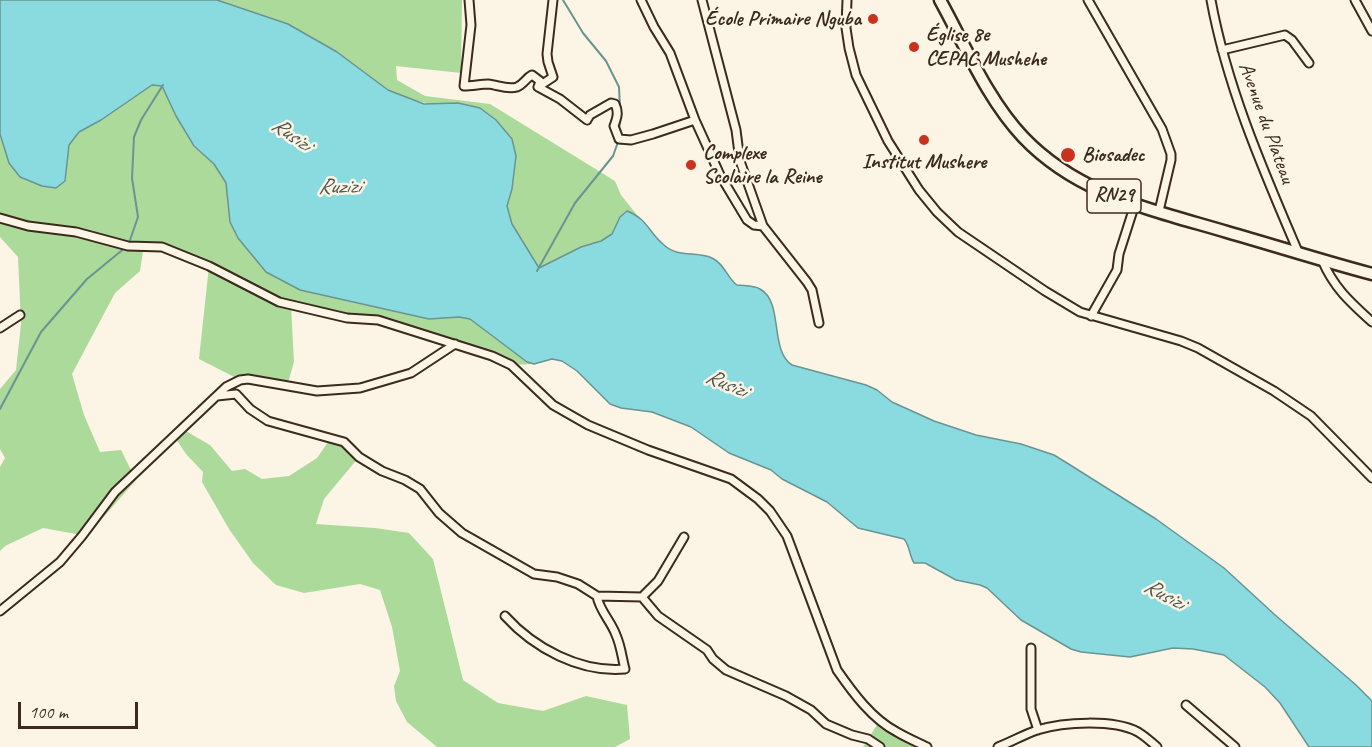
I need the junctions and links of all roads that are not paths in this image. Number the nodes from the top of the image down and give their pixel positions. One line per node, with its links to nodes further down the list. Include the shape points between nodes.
1 (469, 0): 13 (street, via 471,25 464,86 512,88 532,75 540,81)
2 (553, 0): 13 (street, via 547,54 553,77)
3 (641, 0): 14 (street, via 670,53)
4 (702, 0): 18 (street, via 736,130 740,161)
5 (847, 0): 23 (street, via 846,28 856,75 888,141 920,190 958,232 1045,291)
6 (940, 0): 15 (main road, RN29, via 998,104 1021,135 1072,177)
7 (1088, 0): 16 (street, via 1167,141 1171,160)
8 (1211, 0): 11 (street, Avenue du Plateau)
9 (1355, 0): 10 (street)
10 (1372, 31)
11 (1222, 50): 12 (street, via 1285,34); 19 (street, Avenue du Plateau)
12 (1309, 63)
13 (538, 87): 14 (street, via 587,120 590,114 615,104 618,117 614,126 619,139 632,140)
14 (695, 120): 18 (street, via 720,175 747,220)
15 (1135, 204): 16 (main road, RN29); 23 (street, via 1117,270)
16 (1159, 212): 19 (main road, RN29)
17 (0, 218): 27 (street, via 128,246 162,247 279,302 347,318 378,320)
18 (763, 226): 24 (street, via 812,290)
19 (1299, 254): 20 (main road, RN29)
20 (1322, 260): 21 (main road, RN29); 25 (street, via 1330,279)
21 (1372, 274)
22 (20, 315): 26 (street)
23 (1091, 316): 29 (street, via 1198,348 1274,391 1311,416)
24 (819, 322)
25 (1372, 322)
26 (0, 328)
27 (455, 344): 28 (street, via 411,373 360,388 317,392 248,379 226,387); 39 (street, via 511,365 553,405 588,425 731,480 758,499 787,537 837,670 880,720)
28 (217, 396): 31 (street, via 236,394 268,421 344,442 359,457 420,489 454,527 485,548 534,574 578,584); 33 (street, via 115,492 60,562)
29 (1372, 478)
30 (684, 537): 32 (street, via 658,581)
31 (597, 596): 32 (street); 34 (street, via 598,605 617,636 625,669 583,666 533,642)
32 (642, 597): 38 (street, via 658,616 707,650 726,670 786,696 812,710 826,724)
33 (0, 611)
34 (505, 616)
35 (1031, 648): 37 (street, via 1031,710)
36 (1186, 705): 42 (street)
37 (1038, 730): 40 (street); 41 (street, via 1110,724 1138,732)
38 (880, 747)
39 (927, 747)
40 (998, 747)
41 (1157, 747)
42 (1235, 747)

